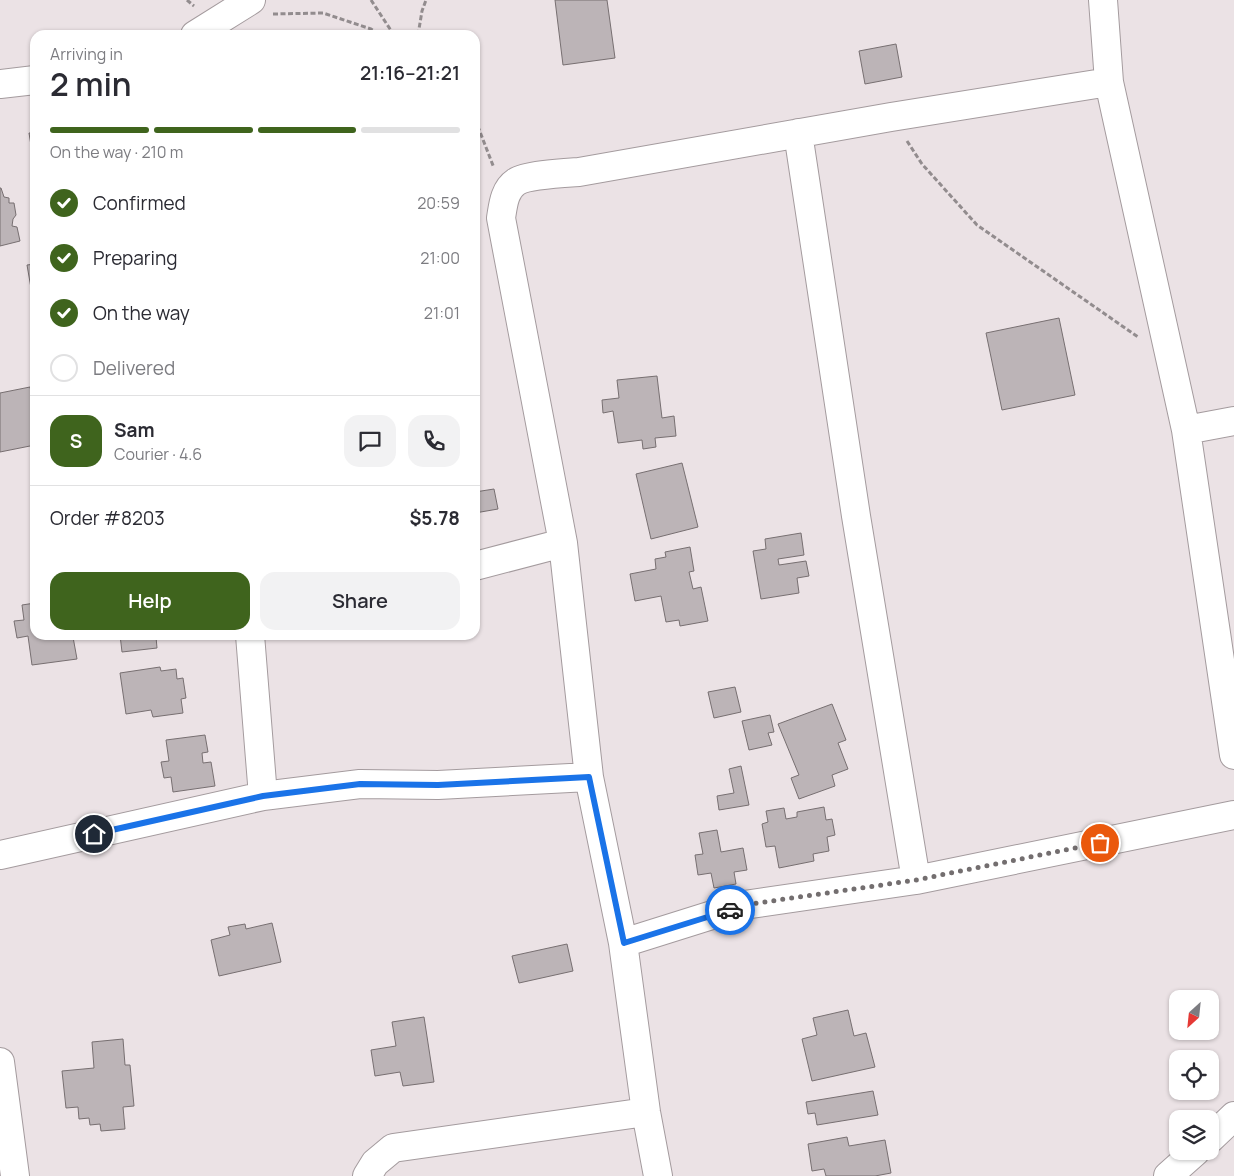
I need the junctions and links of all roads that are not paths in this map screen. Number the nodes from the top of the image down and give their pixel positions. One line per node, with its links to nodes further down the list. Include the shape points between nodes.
1 (1103, 0): 5 (street)
2 (261, 7): 3 (street)
3 (207, 30)
4 (30, 81): 6 (street)
5 (1109, 82): 7 (street); 9 (street)
6 (0, 84)
7 (798, 133): 10 (street, via 542,176 516,182 504,197 501,218); 18 (street)
8 (1234, 421): 9 (street)
9 (1186, 430): 13 (street)
10 (564, 543): 11 (street); 14 (street)
11 (480, 565)
12 (250, 640): 15 (street)
13 (1234, 755)
14 (589, 777): 15 (street, via 438,785 360,784); 19 (street)
15 (263, 796): 17 (street)
16 (1234, 815): 18 (street)
17 (0, 855)
18 (916, 880): 19 (street, via 744,905)
19 (624, 943): 21 (street)
20 (0, 1062): 25 (street)
21 (646, 1112): 26 (street, via 393,1148 375,1162); 27 (street)
22 (1234, 1116): 23 (street)
23 (1219, 1130)
24 (1186, 1160): 28 (street)
25 (15, 1176)
26 (367, 1176)
27 (658, 1176)
28 (1168, 1176)

